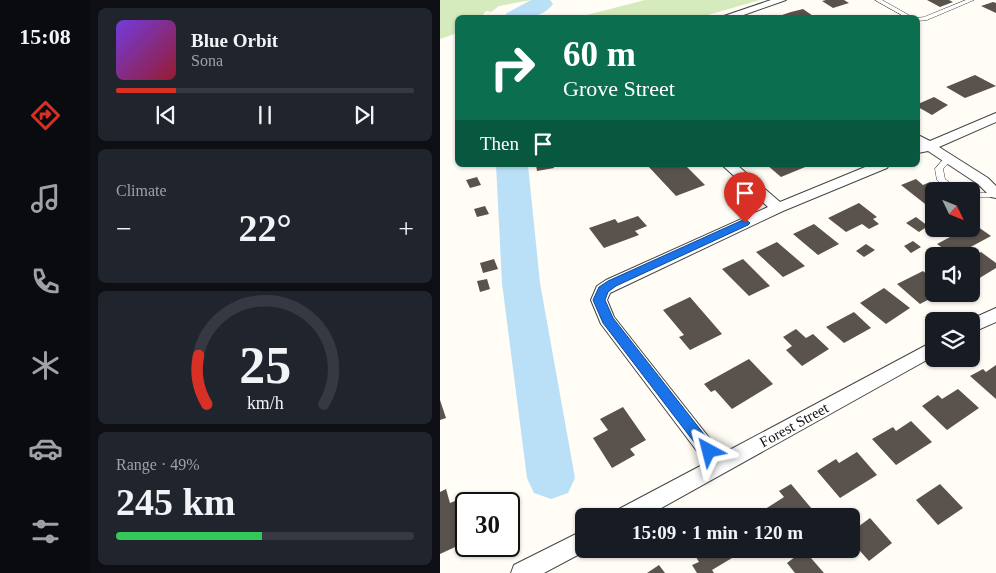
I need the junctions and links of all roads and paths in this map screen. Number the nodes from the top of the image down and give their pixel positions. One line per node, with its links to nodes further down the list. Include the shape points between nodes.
1 (780, 0): 4 (street)
2 (878, 0): 5 (lane)
3 (971, 0): 6 (lane)
4 (735, 15)
5 (906, 15)
6 (920, 19)
7 (996, 117): 8 (street)
8 (921, 145): 9 (street)
9 (948, 159): 12 (lane, via 939,169); 14 (street, via 983,181)
10 (731, 167): 15 (street)
11 (877, 167): 15 (street)
12 (944, 182)
13 (980, 195): 14 (lane)
14 (996, 195)
15 (778, 208): 19 (street, via 612,284 603,290 599,300 607,320)
16 (996, 314): 17 (street)
17 (980, 322)
18 (925, 353): 19 (street, Forest Street)
19 (720, 466): 20 (street, Forest Street)
20 (642, 508)
21 (575, 545): 22 (street)
22 (522, 573)

